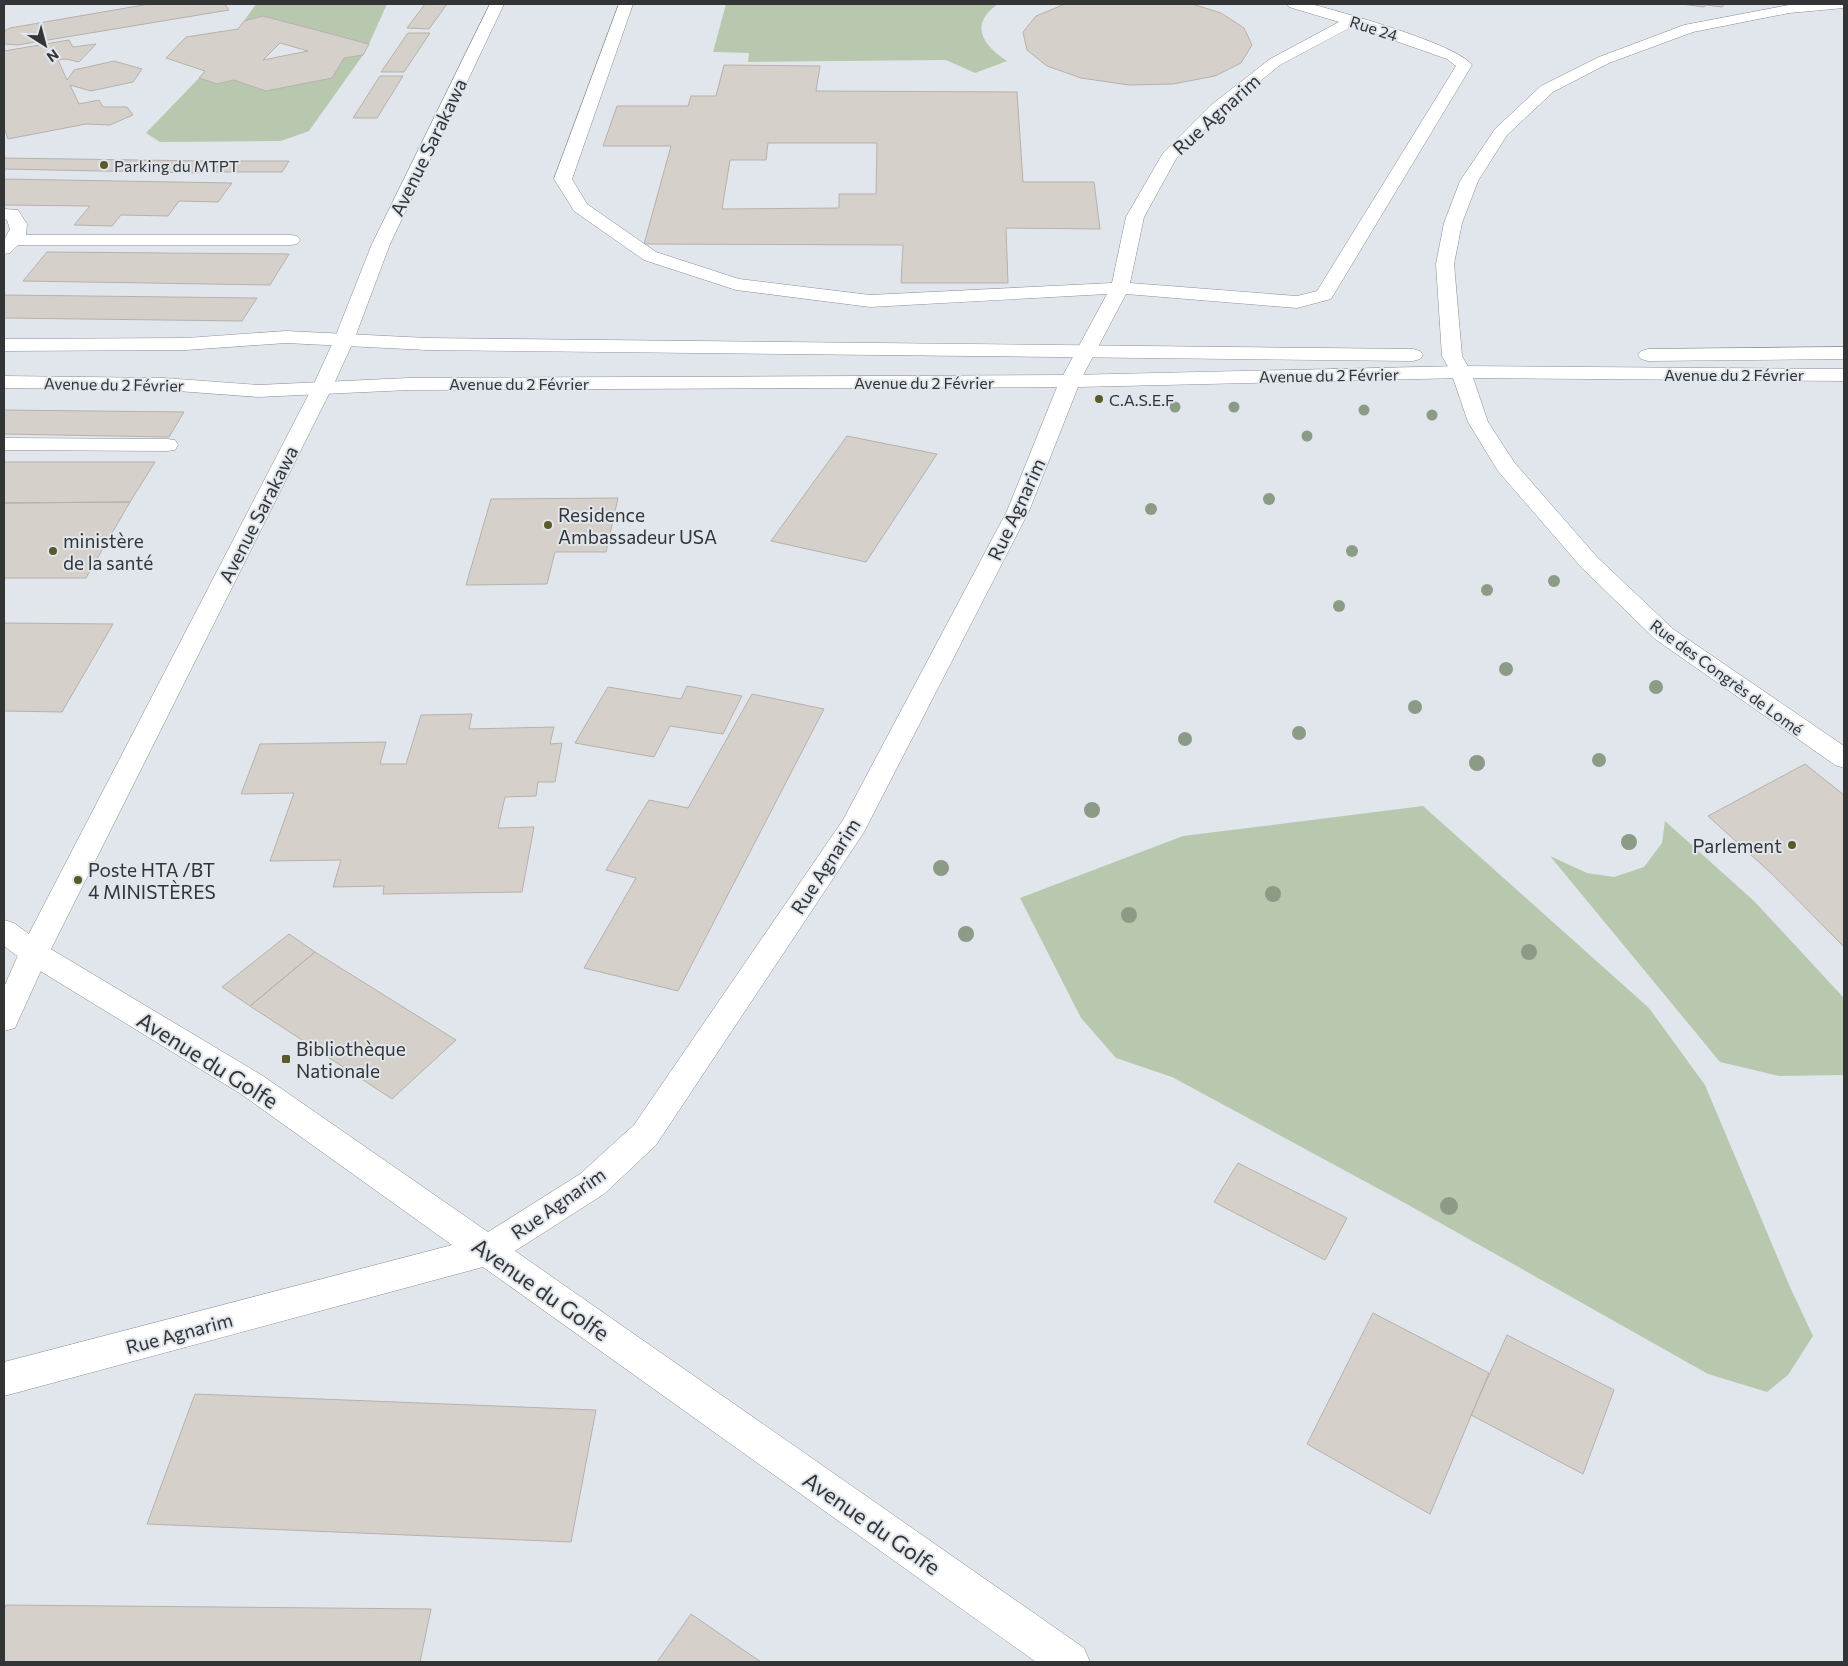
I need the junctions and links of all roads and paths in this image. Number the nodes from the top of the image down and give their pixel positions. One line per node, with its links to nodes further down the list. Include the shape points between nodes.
1 (498, 4): 10 (street, Avenue Sarakawa, via 381,244)
2 (626, 4): 9 (street, via 563,179 580,207 650,256 736,284 870,301)
3 (1294, 4): 5 (street, Rue 24)
4 (1844, 4): 15 (street, Rue des Congrès de Lomé, via 1789,9 1689,28 1604,60 1547,89 1501,132 1469,180 1452,223 1445,264)
5 (1352, 21): 9 (street, Rue Agnarim, via 1275,62 1217,108 1169,157 1135,217); 9 (street, Rue 24, via 1452,56 1464,65 1324,295 1297,302)
6 (4, 214): 8 (street, via 12,214 19,222 20,231)
7 (291, 240): 8 (street)
8 (9, 245)
9 (1120, 288): 12 (street, Rue Agnarim)
10 (344, 340): 12 (street, Avenue du 2 Février, via 427,344); 14 (street, Avenue du 2 Février, via 286,337); 19 (street, Avenue Sarakawa)
11 (4, 345): 14 (street, Avenue du 2 Février)
12 (1087, 350): 15 (street, Avenue du 2 Février); 17 (street, Rue Agnarim)
13 (1844, 353): 15 (street, Avenue du 2 Février)
14 (175, 364): 18 (street, Avenue du 2 Février); 19 (street, Avenue du 2 Février, via 258,391)
15 (1457, 364): 16 (street, Avenue du 2 Février); 17 (street, Avenue du 2 Février); 22 (street, Rue des Congrès de Lomé, via 1478,422 1506,466 1589,562 1664,634)
16 (1844, 375)
17 (1070, 381): 19 (street, Avenue du 2 Février, via 409,384); 26 (street, Rue Agnarim, via 1018,511 854,825 645,1135 592,1184)
18 (4, 382)
19 (322, 388): 24 (street, Avenue Sarakawa)
20 (4, 444): 21 (street)
21 (167, 445)
22 (1844, 759)
23 (4, 931): 24 (street, Avenue du Golfe)
24 (34, 954): 25 (street, Avenue Sarakawa); 26 (street, Avenue du Golfe, via 252,1086)
25 (4, 1019)
26 (487, 1251): 27 (street, Rue Agnarim); 28 (street, Avenue du Golfe)
27 (4, 1380)
28 (1070, 1662)

